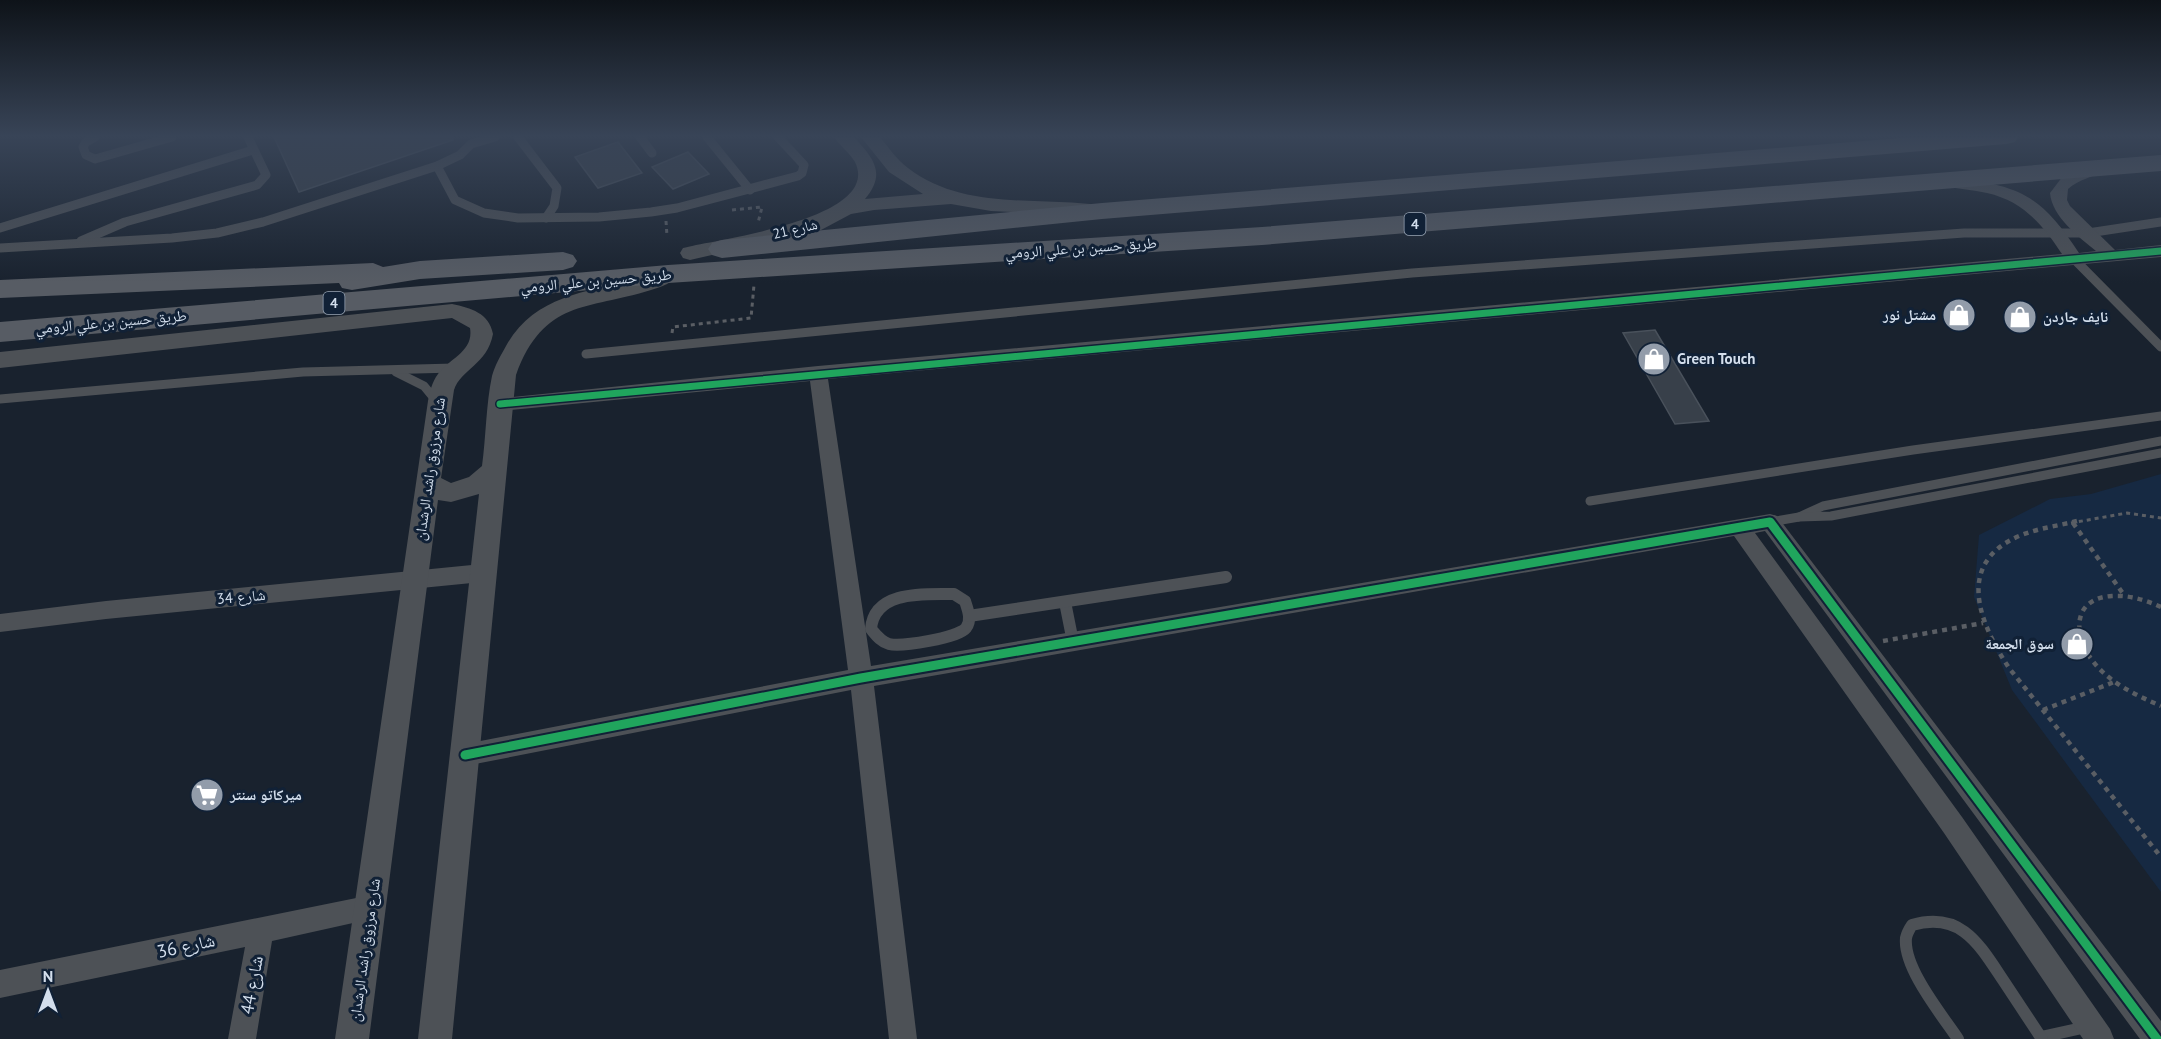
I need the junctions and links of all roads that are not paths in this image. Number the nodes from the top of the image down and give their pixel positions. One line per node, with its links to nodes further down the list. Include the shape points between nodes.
1 (138, 185): 20 (lane)
2 (255, 185): 23 (lane, via 125,222)
3 (375, 185): 23 (lane, via 240,228 172,238)
4 (446, 185): 18 (lane, via 464,205 496,216)
5 (555, 185): 18 (lane, via 554,206)
6 (746, 185): 14 (lane)
7 (768, 185): 14 (lane)
8 (864, 185): 16 (street, شارع 21)
9 (922, 185): 15 (street, شارع 21)
10 (1414, 185): 17 (highway, طريق حسين بن علي الرومي / 4)
11 (1886, 185): 30 (highway, طريق حسين بن علي الرومي / 4, via 1262,236)
12 (1970, 185): 22 (street, via 2014,196 2035,208)
13 (2065, 185): 21 (street, via 2058,193 2062,208)
14 (750, 190): 18 (lane, via 651,212 599,218)
15 (955, 200): 16 (street); 17 (street, شارع 21, via 993,206)
16 (846, 209): 26 (street, شارع 21, via 814,225)
17 (1102, 211): 26 (highway, طريق حسين بن علي الرومي / 4)
18 (546, 218)
19 (2161, 222): 21 (lane)
20 (0, 228)
21 (2088, 233): 22 (lane); 27 (street)
22 (2057, 234): 28 (street); 37 (lane, via 1944,234 1412,273)
23 (75, 243): 24 (lane)
24 (0, 248)
25 (2161, 251): 27 (street)
26 (690, 253): 29 (highway, طريق حسين بن علي الرومي / 4)
27 (2111, 255): 28 (street)
28 (2074, 259): 36 (lane); 41 (street)
29 (420, 270): 31 (highway); 32 (highway, طريق حسين بن علي الرومي / 4, via 278,290)
30 (668, 274): 33 (highway, طريق حسين بن علي الرومي / 4); 42 (street, via 642,287 597,294 554,310 517,342)
31 (0, 289)
32 (0, 312)
33 (121, 321): 34 (highway, طريق حسين بن علي الرومي / 4); 35 (highway)
34 (0, 332)
35 (0, 338)
36 (2161, 347)
37 (586, 354)
38 (0, 360): 39 (street, شارع مرزوق راشد الرشدان, via 452,310 477,319 482,328 482,338)
39 (461, 366): 40 (lane); 42 (street, via 477,361 495,364); 44 (street, شارع مرزوق راشد الرشدان, via 446,381)
40 (387, 370): 43 (lane, via 303,372); 44 (lane, via 418,383)
41 (818, 373): 45 (street); 62 (street)
42 (504, 375): 45 (street)
43 (0, 399)
44 (438, 404): 50 (street, شارع مرزوق راشد الرشدان)
45 (500, 404): 49 (street)
46 (2161, 416): 51 (lane)
47 (2161, 441): 52 (lane, via 1823,506)
48 (2161, 453): 52 (lane, via 1831,516)
49 (492, 472): 50 (street, via 477,485 457,492 438,490); 55 (street)
50 (428, 480): 57 (street, شارع مرزوق راشد الرشدان)
51 (1590, 501)
52 (1799, 517): 53 (lane)
53 (1770, 522): 54 (street); 74 (street)
54 (1740, 528): 61 (street); 67 (street)
55 (482, 573): 57 (street, شارع 34); 63 (street)
56 (1226, 577): 58 (lane)
57 (414, 581): 60 (street, شارع 34); 64 (street, شارع مرزوق راشد الرشدان)
58 (1065, 602): 59 (lane); 61 (lane)
59 (969, 616): 59 (lane, via 965,601 946,594 887,601 875,609 870,622 875,635 896,645 960,634 968,626)
60 (0, 623)
61 (1073, 642): 62 (street)
62 (861, 678): 63 (street); 72 (street)
63 (465, 755): 71 (street)
64 (371, 908): 65 (street, شارع 36); 70 (street, شارع مرزوق راشد الرشدان)
65 (261, 930): 66 (street, شارع 36); 69 (street, شارع 44)
66 (0, 984)
67 (2096, 1033): 68 (lane)
68 (2042, 1038): 73 (lane, via 1983,949 1947,923 1925,920 1913,925 1906,934 1905,948 1909,962)
69 (242, 1039)
70 (352, 1039)
71 (435, 1039)
72 (903, 1039)
73 (1958, 1039)
74 (2157, 1039)

